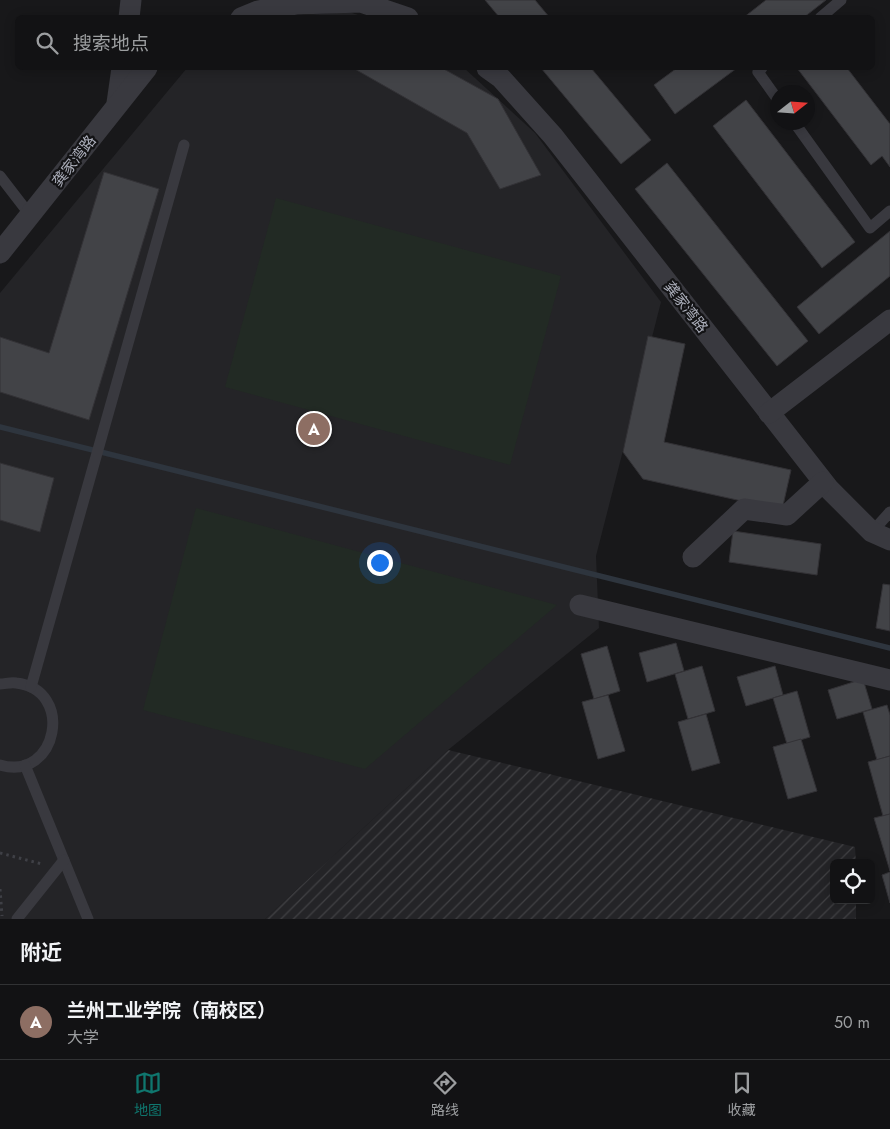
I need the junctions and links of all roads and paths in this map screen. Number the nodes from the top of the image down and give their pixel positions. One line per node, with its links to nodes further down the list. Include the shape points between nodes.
1 (131, 0): 4 (street)
2 (841, 0): 7 (lane)
3 (386, 5): 5 (street, via 361,2 297,4); 6 (street)
4 (129, 15)
5 (248, 15)
6 (403, 15)
7 (824, 15)
8 (122, 70): 13 (street)
9 (145, 70): 13 (street, 龚家湾路)
10 (490, 70): 21 (street, 龚家湾路, via 501,78 552,136)
11 (760, 70): 12 (lane, via 758,72)
12 (770, 89)
13 (116, 106): 18 (street, 龚家湾路)
14 (800, 130): 17 (lane, via 870,228)
15 (184, 145): 29 (lane)
16 (0, 176): 18 (lane)
17 (890, 211)
18 (30, 215): 19 (street, 龚家湾路)
19 (0, 253)
20 (890, 320): 21 (street)
21 (769, 414): 22 (street, 龚家湾路)
22 (823, 482): 24 (street, 龚家湾路); 25 (street, via 787,515 744,509)
23 (890, 512): 24 (lane)
24 (881, 536)
25 (693, 557)
26 (580, 605): 27 (street)
27 (890, 680)
28 (0, 684): 29 (lane)
29 (31, 687): 31 (lane, via 44,697 52,712 54,728 49,744 39,757)
30 (0, 764): 31 (lane, via 8,767)
31 (25, 765): 33 (lane)
32 (0, 853): 33 (path)
33 (60, 864): 36 (lane); 37 (lane)
34 (0, 889): 35 (path)
35 (2, 919)
36 (17, 919)
37 (88, 919)

